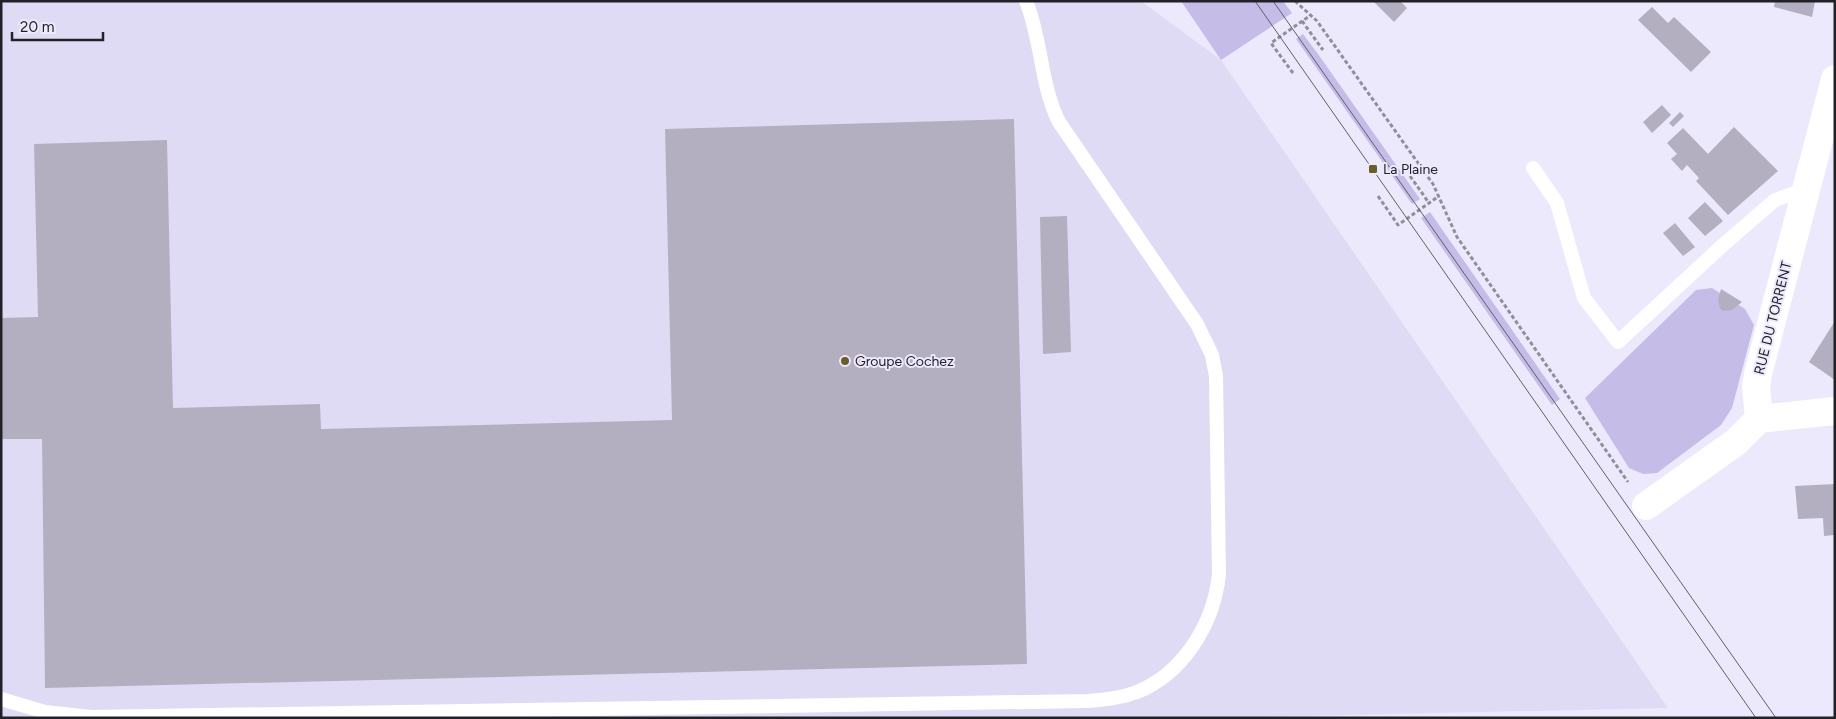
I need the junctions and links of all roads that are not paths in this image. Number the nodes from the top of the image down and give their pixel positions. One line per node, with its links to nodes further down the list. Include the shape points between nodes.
1 (1026, 1): 8 (lane, via 1047,91 1059,122 1197,324 1212,355 1216,376 1217,592 1211,612 1191,648 1153,684 1123,696 1088,701 111,717 45,712)
2 (1835, 79): 4 (street, RUE DU TORRENT)
3 (1533, 168): 4 (lane, via 1557,203 1584,298 1618,342 1723,244 1776,200)
4 (1806, 189): 6 (street, RUE DU TORRENT, via 1758,374)
5 (1835, 411): 6 (street)
6 (1759, 419): 7 (street, via 1736,442)
7 (1646, 506)
8 (1, 699)

